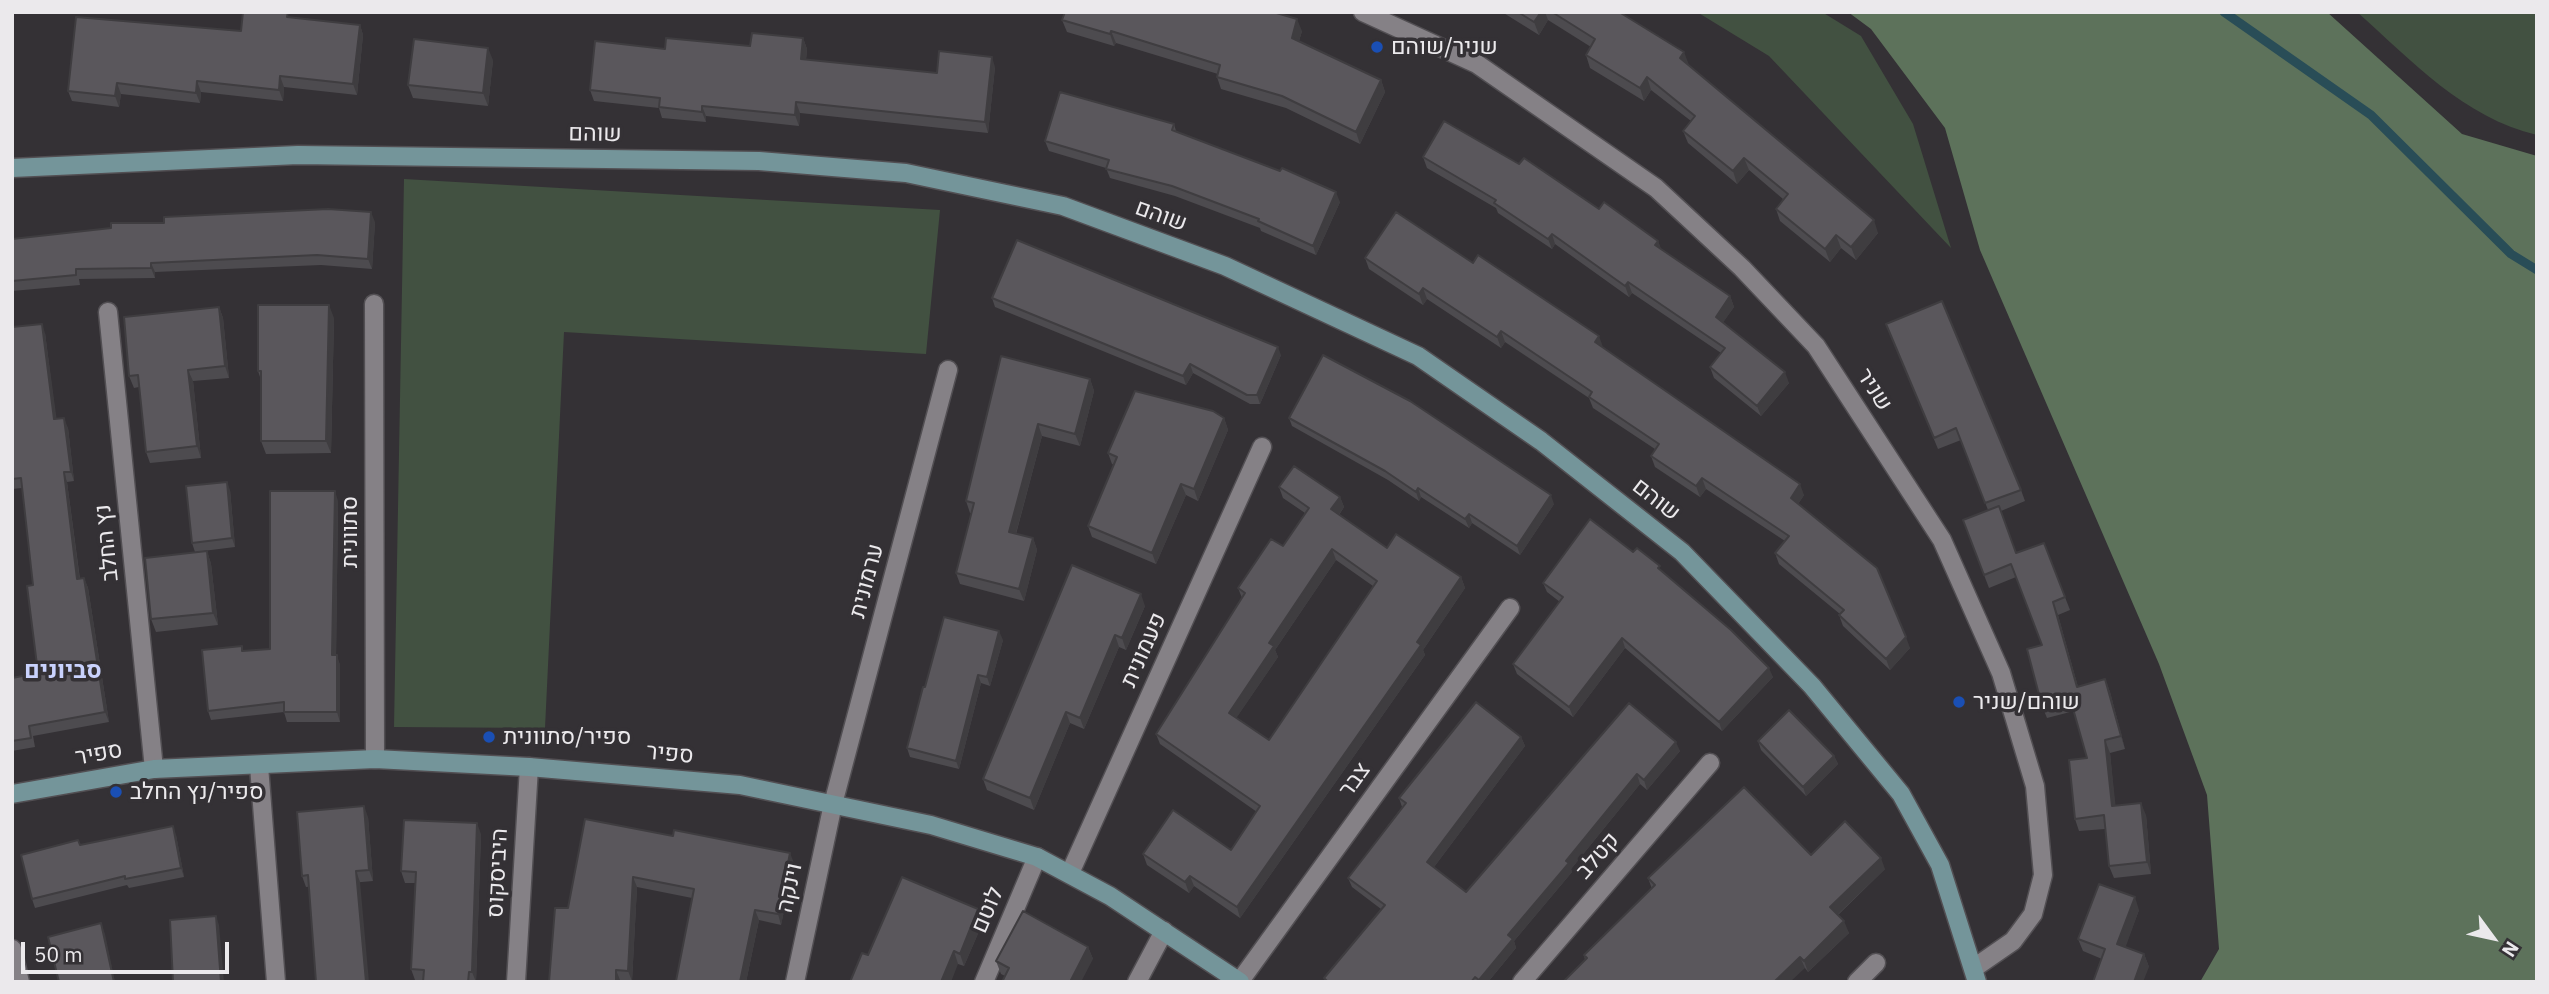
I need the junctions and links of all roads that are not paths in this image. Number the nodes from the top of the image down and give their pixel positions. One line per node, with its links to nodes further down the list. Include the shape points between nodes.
1 (1363, 12): 20 (street, שניר, via 1477,64 1656,188 1742,268 1816,346 1942,540 2001,673 2035,786 2043,875 2033,914 2013,941)
2 (12, 168): 20 (street, שוהם, via 298,155 759,161 906,173 1063,206 1225,265 1418,356 1541,441 1682,552 1812,687 1901,794 1940,865)
3 (374, 304): 8 (street, סתוונית)
4 (108, 312): 12 (street, נץ החלב)
5 (948, 370): 14 (street, ערמונית)
6 (1262, 447): 16 (street, פעמונית)
7 (1510, 608): 27 (street, צבר)
8 (375, 760): 10 (street, ספיר); 11 (street, ספיר)
9 (1710, 763): 28 (street, קטלב)
10 (259, 766): 12 (street, ספיר); 22 (street)
11 (529, 767): 14 (street, ספיר, via 740,785); 23 (street, היביסקוס)
12 (154, 769): 13 (street, ספיר)
13 (12, 794)
14 (833, 804): 15 (street, ספיר, via 931,825); 24 (street, וינקה)
15 (1037, 857): 16 (street, ספיר); 25 (street, לוטם)
16 (1070, 873): 17 (street, ספיר)
17 (1164, 931): 26 (street); 27 (street, ספיר)
18 (12, 949): 21 (street)
19 (1876, 963): 29 (street)
20 (1975, 975)
21 (20, 982)
22 (276, 982)
23 (516, 982)
24 (795, 982)
25 (984, 982)
26 (1137, 982)
27 (1240, 982)
28 (1522, 982)
29 (1857, 982)

